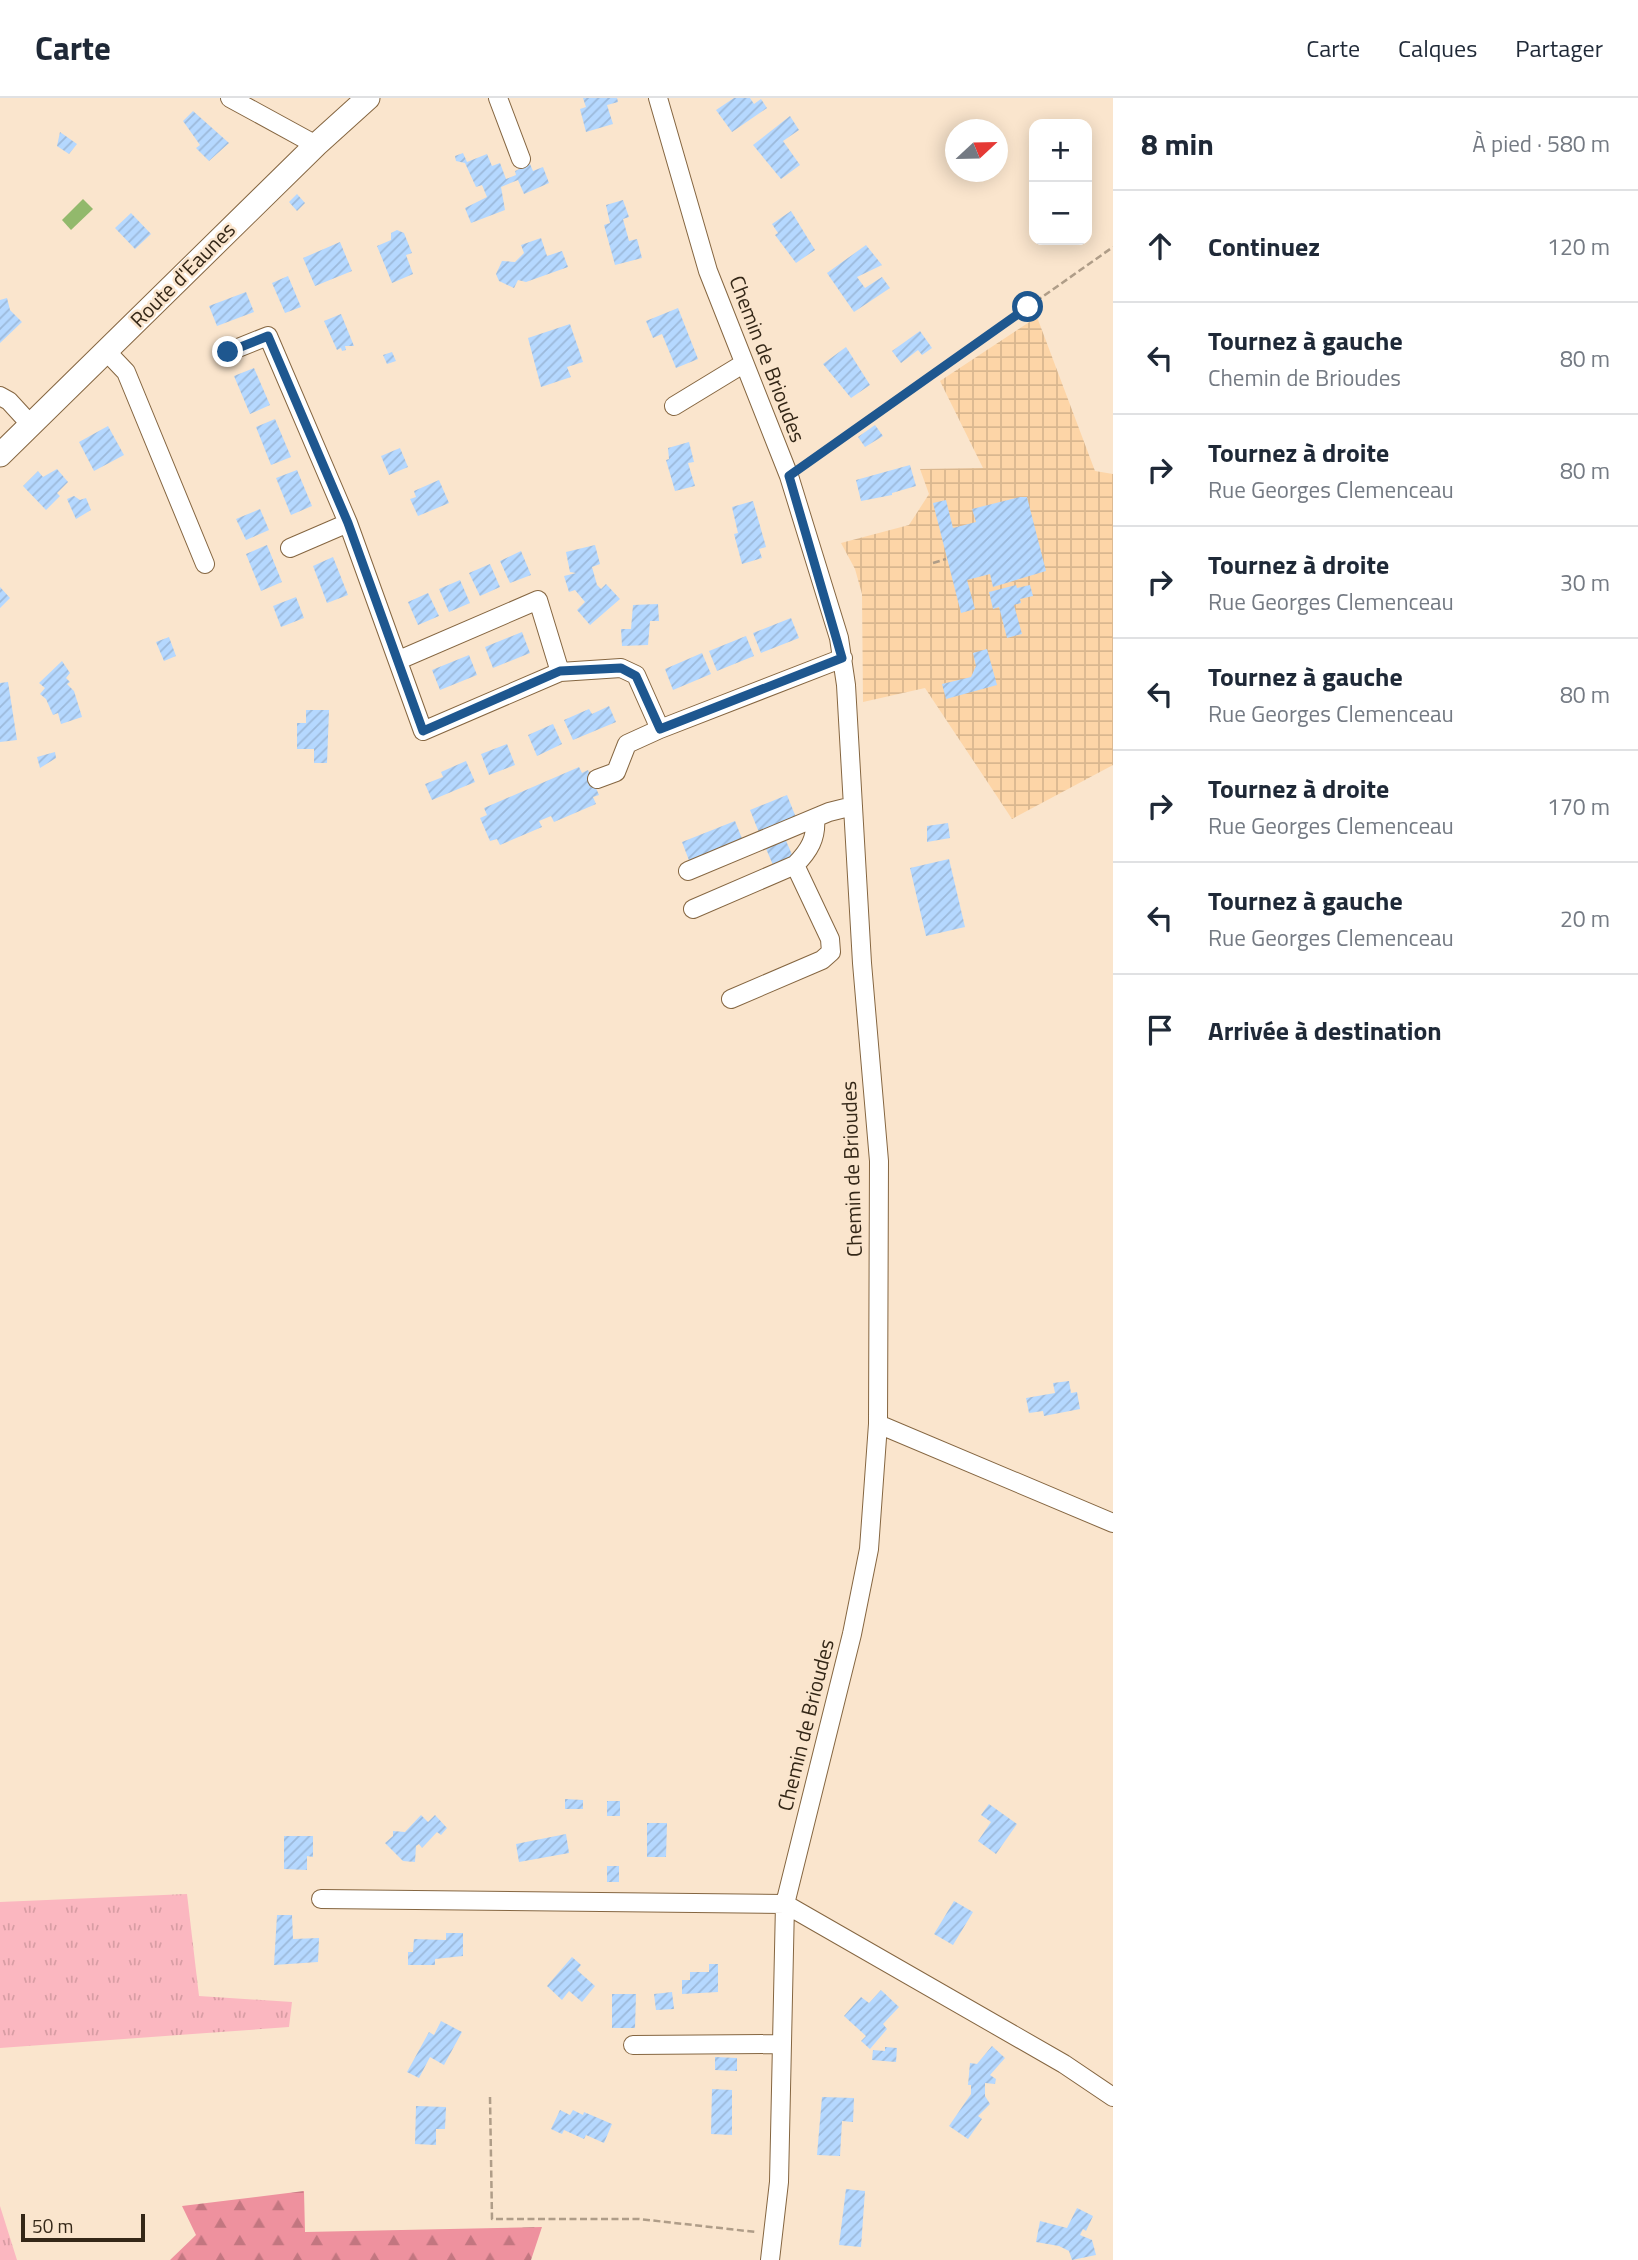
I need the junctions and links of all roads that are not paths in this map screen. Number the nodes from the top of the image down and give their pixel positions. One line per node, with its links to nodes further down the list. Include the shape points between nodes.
1 (230, 98): 5 (street)
2 (368, 98): 5 (main road, Route d'Eaunes)
3 (498, 98): 6 (street)
4 (658, 98): 9 (street, Chemin de Brioudes, via 708,271)
5 (316, 145): 7 (main road, Route d'Eaunes)
6 (521, 159)
7 (106, 351): 12 (main road, Route d'Eaunes); 16 (street, via 126,372)
8 (228, 352): 14 (street, via 268,336)
9 (743, 364): 11 (street); 17 (street, Chemin de Brioudes, via 789,476)
10 (0, 396): 12 (street)
11 (674, 406)
12 (31, 425): 13 (main road, Route d'Eaunes)
13 (0, 455)
14 (348, 523): 15 (street); 18 (street)
15 (290, 548)
16 (205, 564)
17 (842, 658): 20 (street); 22 (street, Chemin de Brioudes)
18 (399, 660): 19 (street, via 423,731); 19 (street, via 538,600)
19 (560, 671): 20 (street, via 629,669)
20 (660, 729): 21 (street, via 627,744 616,772)
21 (597, 779)
22 (853, 806): 23 (street); 28 (street, Chemin de Brioudes, via 879,1161)
23 (822, 815): 24 (street, via 812,842); 25 (street)
24 (795, 865): 26 (street); 27 (street, via 830,939 831,952)
25 (688, 871)
26 (693, 909)
27 (731, 999)
28 (878, 1424): 29 (street); 31 (street, Chemin de Brioudes, via 869,1549)
29 (1113, 1523)
30 (321, 1899): 31 (street)
31 (785, 1905): 32 (street, Chemin de Brioudes); 34 (street, via 1064,2064)
32 (781, 2044): 33 (street); 35 (street, Chemin de Brioudes, via 779,2182)
33 (633, 2045)
34 (1113, 2097)
35 (771, 2260)

